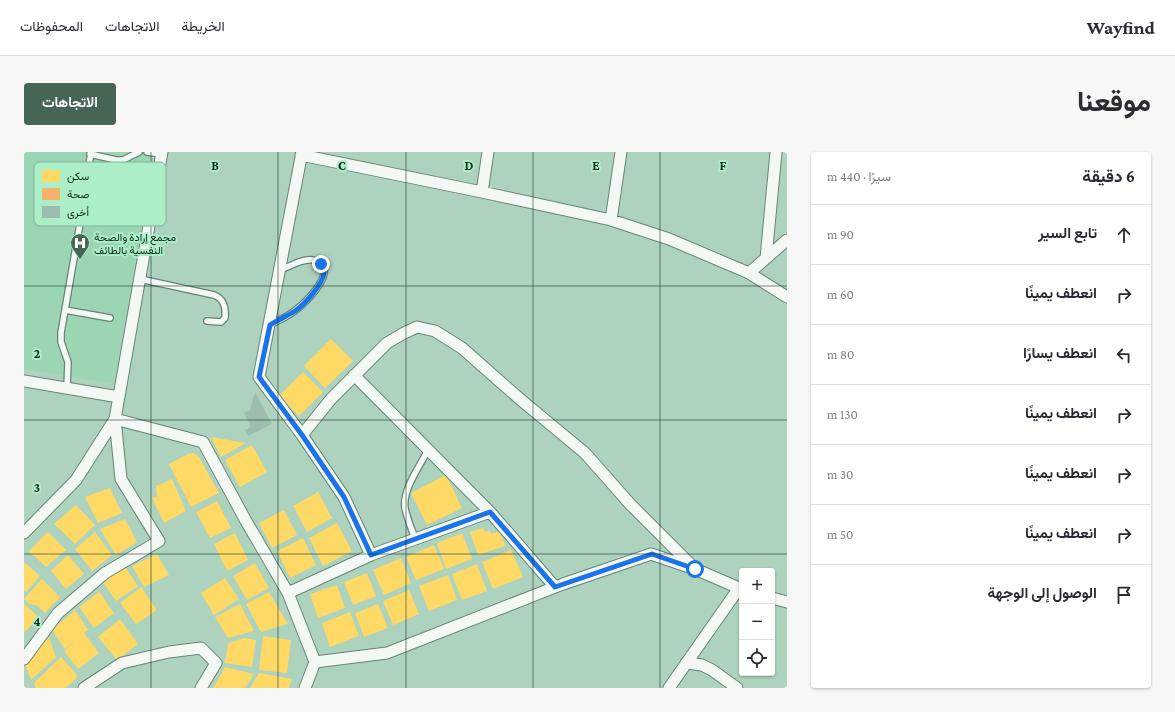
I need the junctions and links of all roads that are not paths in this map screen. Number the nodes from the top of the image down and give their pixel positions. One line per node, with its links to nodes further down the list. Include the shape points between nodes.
1 (139, 152): 6 (lane, via 123,160)
2 (147, 152): 7 (lane)
3 (488, 152): 9 (street)
4 (621, 152): 10 (street)
5 (776, 152): 14 (street)
6 (90, 153)
7 (161, 153)
8 (302, 153): 9 (street); 15 (street)
9 (482, 192): 10 (street)
10 (611, 220): 16 (street, via 669,239)
11 (80, 226): 19 (lane)
12 (149, 226): 17 (street)
13 (787, 240): 14 (street)
14 (766, 258): 16 (street)
15 (280, 270): 22 (street); 22 (lane, via 313,260 321,264 324,273 322,281 304,303)
16 (749, 273): 18 (street)
17 (140, 279): 21 (lane, via 219,297 225,305 225,318 221,322); 26 (street)
18 (787, 298)
19 (65, 310): 20 (lane); 25 (lane, via 61,342 68,362)
20 (110, 318)
21 (207, 321)
22 (270, 325): 28 (street, via 259,377)
23 (354, 375): 28 (street, via 330,399); 29 (street); 34 (street, via 387,343 404,333 417,328 434,331 462,348 585,452 630,504)
24 (24, 381): 25 (street)
25 (67, 388): 26 (street)
26 (119, 397): 27 (street)
27 (116, 419): 31 (street, via 76,480); 38 (street, via 203,442); 41 (street, via 121,479 159,541 105,573 58,613)
28 (302, 435): 33 (street, via 344,497)
29 (428, 450): 30 (street); 32 (lane, via 405,497 405,508)
30 (490, 512): 32 (street); 35 (street)
31 (24, 533)
32 (415, 539): 33 (street)
33 (371, 555): 38 (street)
34 (695, 569): 35 (street, via 652,554); 36 (street)
35 (555, 587): 42 (street, via 387,653)
36 (739, 589)
37 (739, 590): 43 (street)
38 (288, 593): 42 (street)
39 (775, 599): 40 (street)
40 (787, 602)
41 (24, 659)
42 (315, 662): 46 (street)
43 (686, 664): 47 (street); 48 (street, via 702,665)
44 (84, 688): 45 (street, via 122,663 169,652 201,648 216,663)
45 (201, 688)
46 (305, 688)
47 (669, 688)
48 (737, 688)

